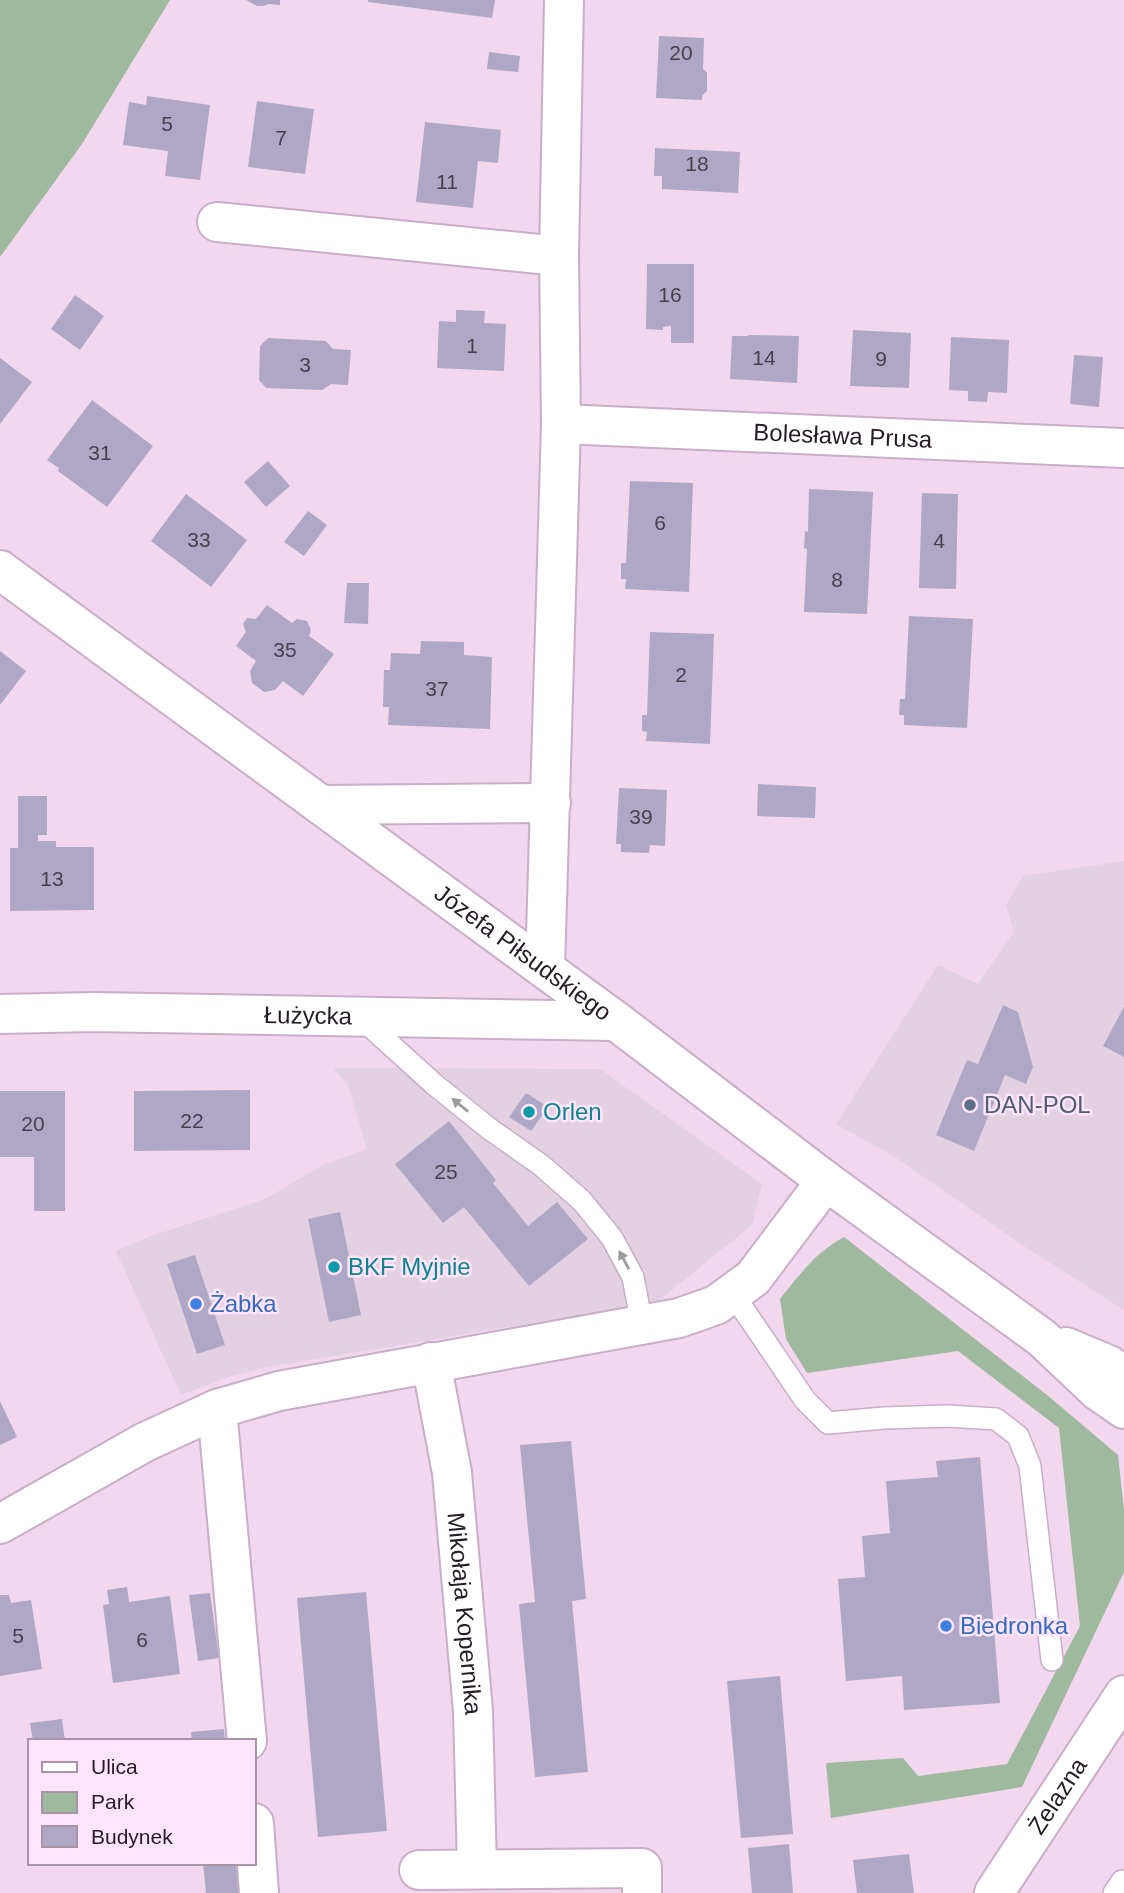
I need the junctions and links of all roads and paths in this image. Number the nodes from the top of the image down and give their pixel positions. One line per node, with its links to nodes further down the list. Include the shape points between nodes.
1 (564, 0): 3 (street)
2 (217, 222): 3 (street)
3 (559, 256): 4 (street)
4 (561, 424): 5 (street, Bolesława Prusa); 7 (street)
5 (1124, 448)
6 (0, 570): 8 (street, Józefa Piłsudskiego)
7 (551, 803): 8 (street); 9 (street)
8 (321, 805): 9 (street, Józefa Piłsudskiego)
9 (545, 969): 12 (street, Józefa Piłsudskiego)
10 (0, 1014): 11 (street, Łużycka)
11 (359, 1016): 12 (street, Łużycka); 15 (lane, one-way to 11, via 633,1277 612,1238 582,1201 435,1085)
12 (616, 1021): 13 (street, Józefa Piłsudskiego)
13 (826, 1181): 14 (street, via 753,1278); 16 (street, Józefa Piłsudskiego)
14 (733, 1294): 15 (street, via 679,1318); 22 (lane, via 805,1400 828,1423 947,1416 996,1419 1018,1436 1030,1466)
15 (642, 1325): 17 (street)
16 (1042, 1338): 18 (street); 20 (street)
17 (430, 1362): 19 (street, via 279,1391); 26 (street, Mikołaja Kopernika, via 452,1473 473,1711)
18 (1124, 1374)
19 (216, 1409): 21 (street, via 145,1442); 24 (street)
20 (1124, 1409)
21 (0, 1524)
22 (1052, 1660)
23 (1124, 1697): 30 (street, Żelazna)
24 (247, 1739)
25 (256, 1851): 28 (street)
26 (477, 1868): 27 (street); 29 (street, via 642,1868)
27 (419, 1870)
28 (259, 1893)
29 (642, 1893)
30 (994, 1893)

